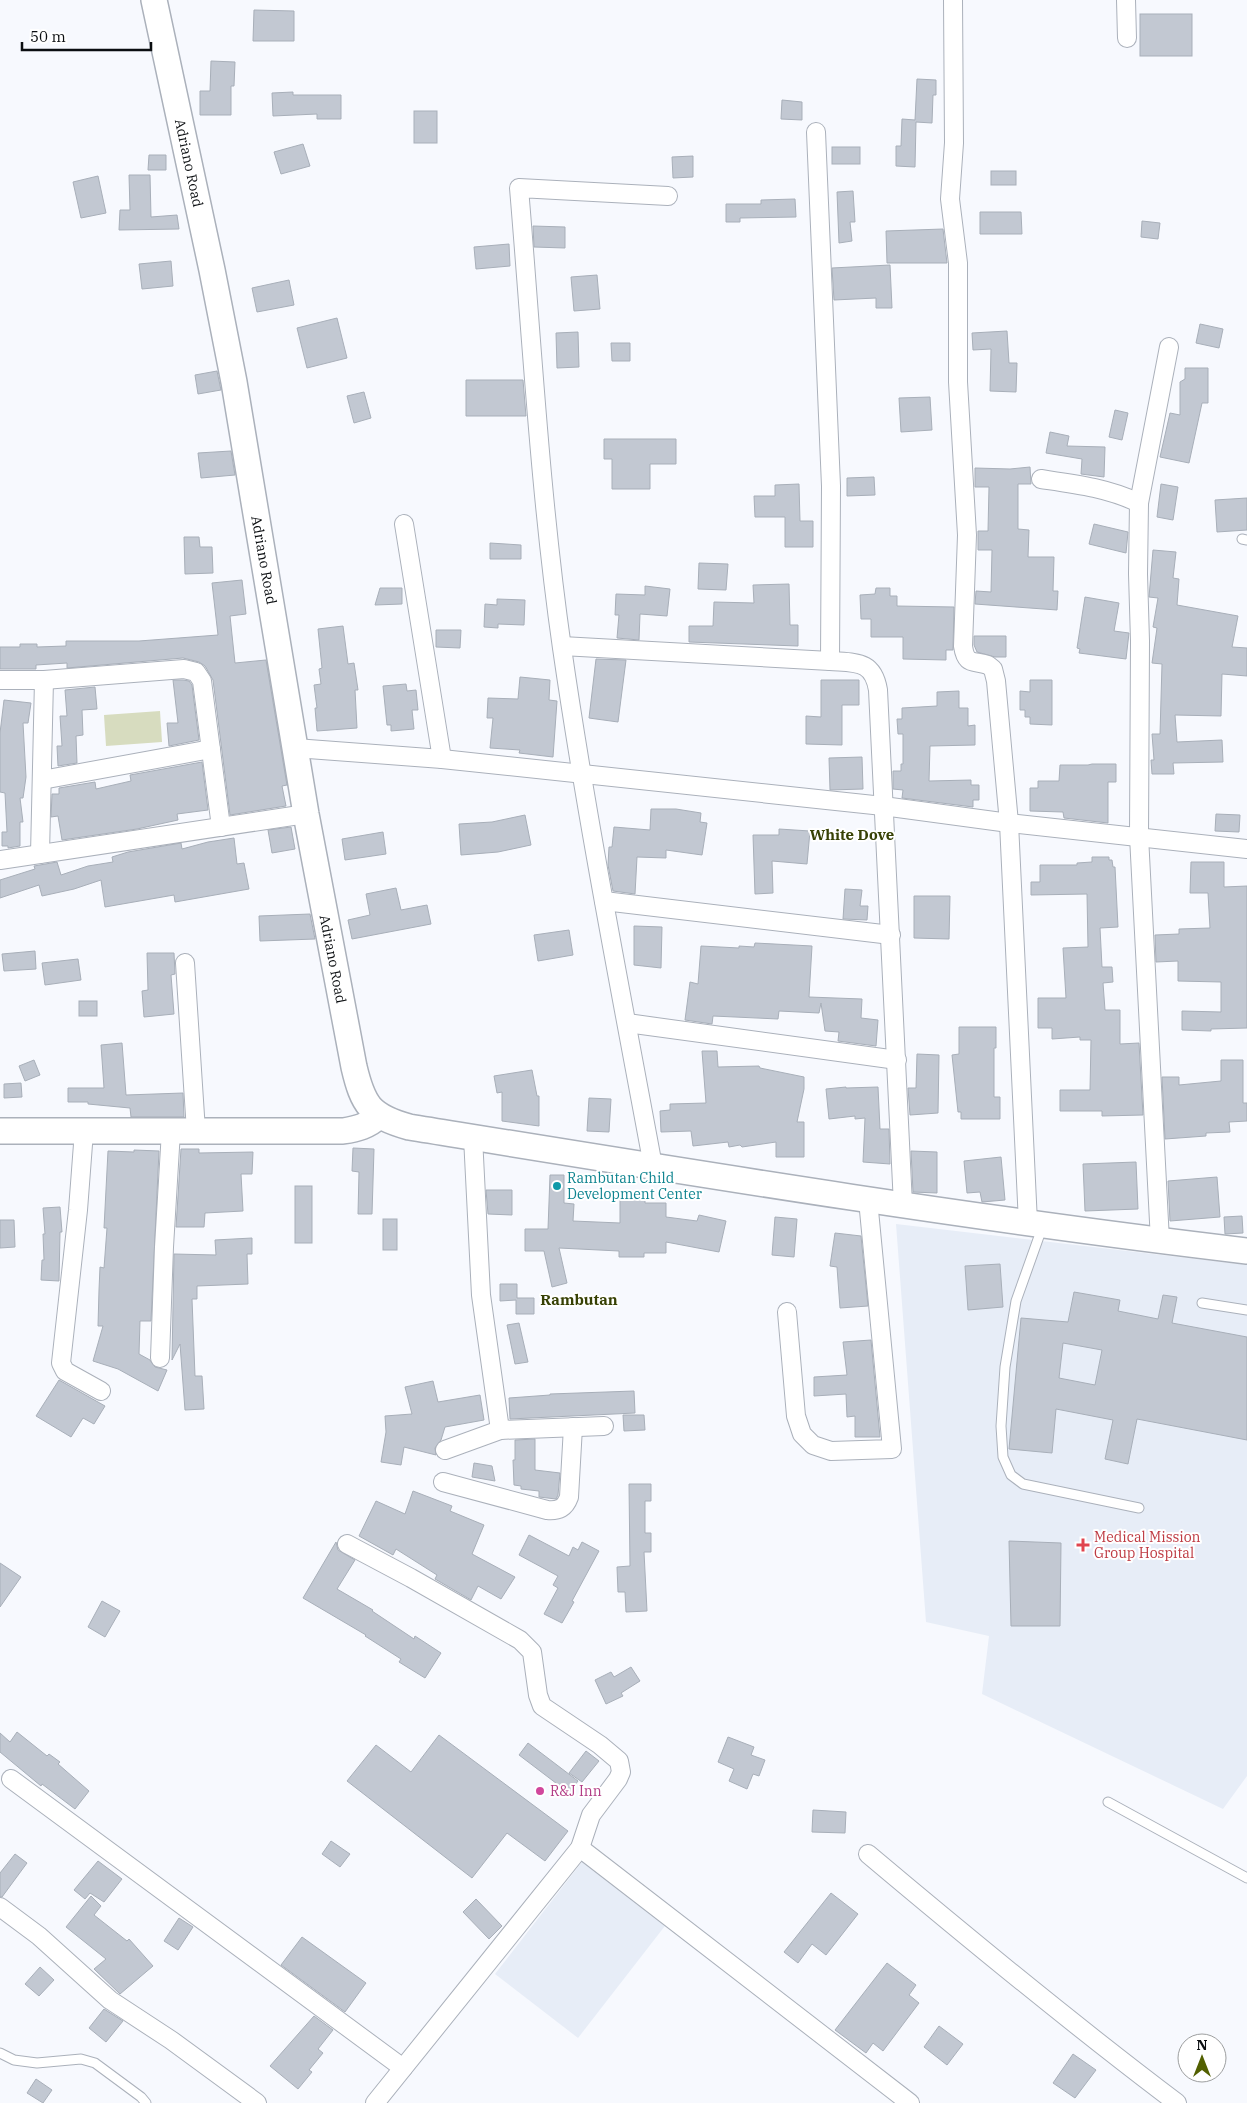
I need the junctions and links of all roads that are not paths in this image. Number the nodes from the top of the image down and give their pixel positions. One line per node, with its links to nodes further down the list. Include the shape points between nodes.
1 (154, 0): 15 (street, Adriano Road, via 234,382)
2 (953, 0): 22 (street, via 954,142 950,199 958,263 958,382 967,535 963,646 967,659 988,664 993,669)
3 (1126, 0): 4 (street)
4 (1128, 38)
5 (816, 132): 12 (street, via 830,476)
6 (668, 196): 11 (street, via 519,188 539,446)
7 (1169, 347): 9 (street)
8 (1041, 479): 9 (street, via 1102,489)
9 (1139, 503): 24 (street)
10 (404, 524): 17 (street)
11 (562, 646): 12 (street); 18 (street)
12 (830, 660): 20 (street, via 858,663 869,668 875,676)
13 (0, 680): 14 (street)
14 (44, 680): 16 (street, via 191,670 200,675 202,681); 19 (street)
15 (295, 748): 17 (street); 21 (street, Adriano Road)
16 (211, 749): 19 (street); 23 (street)
17 (442, 759): 18 (street)
18 (581, 774): 20 (street); 28 (street)
19 (42, 780): 26 (street)
20 (883, 806): 22 (street); 29 (street)
21 (306, 814): 23 (street); 33 (street, Adriano Road, via 357,1083 365,1101)
22 (1009, 823): 24 (street); 42 (street)
23 (221, 827): 26 (street)
24 (1139, 836): 25 (street); 43 (street)
25 (1247, 849)
26 (40, 854): 27 (street)
27 (0, 860)
28 (604, 901): 29 (street); 31 (street)
29 (891, 935): 32 (street)
30 (185, 962): 37 (street)
31 (627, 1023): 32 (street); 39 (street)
32 (897, 1060): 41 (street)
33 (379, 1116): 37 (street, via 371,1123 342,1131); 38 (street, via 408,1127)
34 (0, 1131): 35 (street)
35 (84, 1131): 36 (street); 49 (street, via 60,1359 65,1370)
36 (171, 1131): 37 (street); 48 (street)
37 (196, 1131)
38 (473, 1137): 39 (street); 52 (street, via 481,1295)
39 (653, 1166): 40 (street)
40 (868, 1200): 41 (street); 47 (street, via 892,1449 830,1451 813,1446 802,1434 796,1416)
41 (903, 1205): 42 (street)
42 (1035, 1224): 43 (street); 55 (lane, via 1016,1301 1006,1366 1001,1426 1003,1457 1011,1474 1023,1484)
43 (1160, 1241): 44 (street)
44 (1247, 1251)
45 (1202, 1303): 46 (lane)
46 (1247, 1310)
47 (787, 1312)
48 (160, 1358)
49 (101, 1391)
50 (604, 1426): 51 (street)
51 (574, 1427): 52 (street); 54 (street, via 569,1497 561,1509 547,1510)
52 (500, 1430): 53 (street)
53 (445, 1450)
54 (443, 1482)
55 (1138, 1508)
56 (346, 1544): 59 (street, via 520,1640 532,1652 542,1706 619,1761 621,1772 591,1815)
57 (11, 1779): 64 (street)
58 (1108, 1802): 61 (lane)
59 (580, 1848): 64 (street); 68 (street)
60 (868, 1854): 69 (street, via 1040,1997)
61 (1247, 1878)
62 (0, 1907): 66 (street, via 110,2000)
63 (0, 2053): 65 (lane, via 14,2060 37,2063 82,2059 95,2063)
64 (403, 2068): 67 (street)
65 (146, 2103)
66 (257, 2103)
67 (374, 2103)
68 (910, 2103)
69 (1177, 2103)

